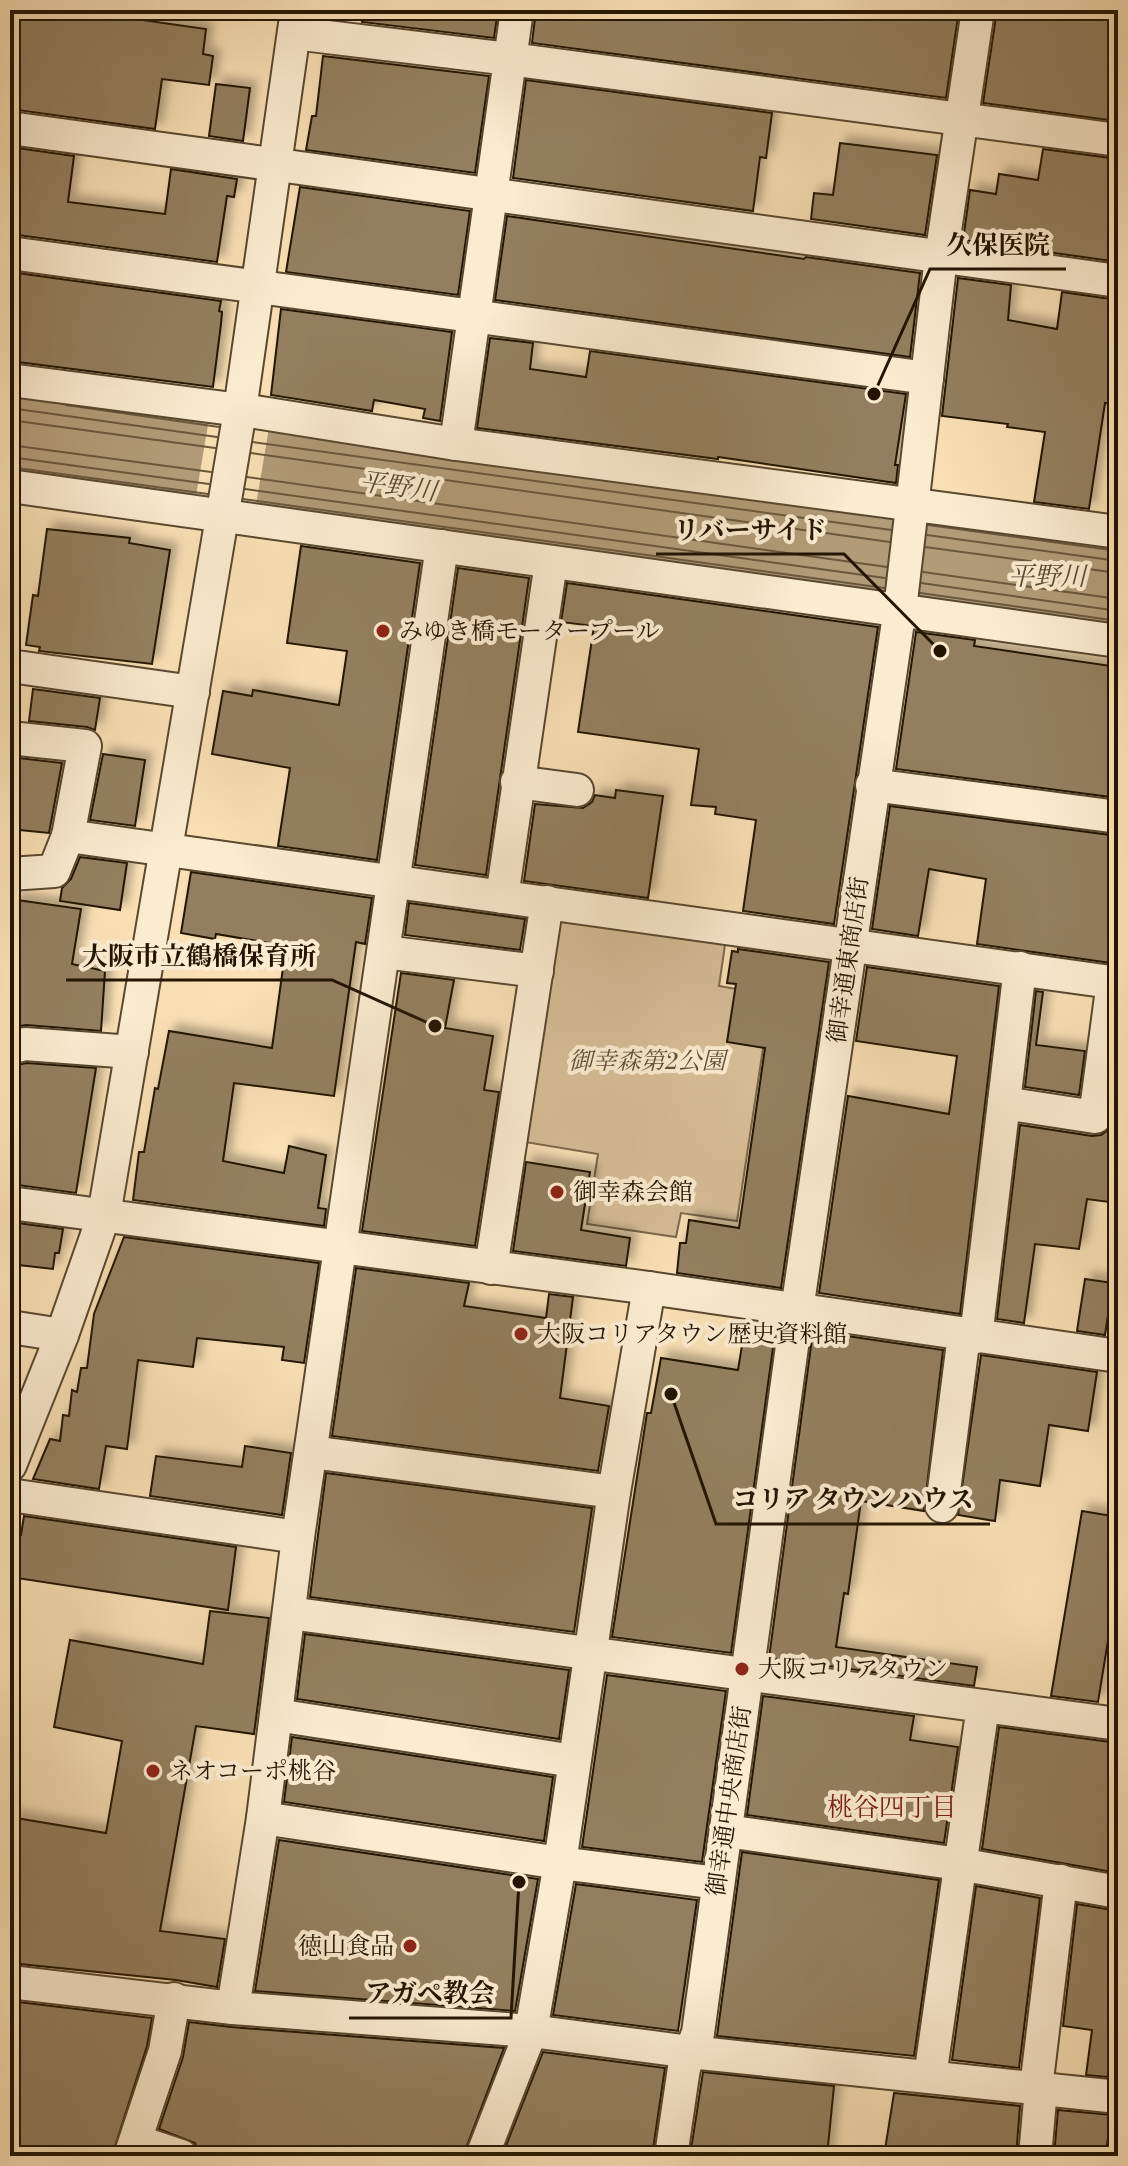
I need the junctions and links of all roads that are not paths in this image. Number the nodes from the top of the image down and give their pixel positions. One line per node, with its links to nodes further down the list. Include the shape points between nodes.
1 (517, 10): 4 (street)
2 (978, 10): 5 (street, 御幸通東商店街)
3 (296, 22): 4 (street); 8 (street)
4 (510, 59): 5 (street); 9 (street)
5 (962, 118): 7 (street); 11 (street, 御幸通東商店街)
6 (10, 128): 8 (street)
7 (1118, 140)
8 (276, 164): 9 (street); 13 (street)
9 (492, 194): 11 (street); 14 (street)
10 (10, 253): 13 (street)
11 (941, 257): 12 (street); 15 (street, 御幸通東商店街)
12 (1118, 281)
13 (258, 289): 14 (street); 17 (street)
14 (474, 316): 15 (street); 18 (street)
15 (927, 378): 20 (street, 御幸通東商店街)
16 (10, 380): 17 (street)
17 (240, 414): 18 (street); 21 (street)
18 (456, 444): 20 (street)
19 (10, 486): 21 (street)
20 (913, 508): 22 (street); 25 (street, 御幸通東商店街)
21 (224, 510): 23 (street); 28 (street)
22 (1118, 532)
23 (442, 546): 24 (street); 37 (street)
24 (551, 562): 25 (street); 30 (street)
25 (900, 606): 26 (street); 31 (street, 御幸通東商店街)
26 (1118, 641)
27 (10, 666): 28 (street)
28 (193, 692): 35 (street)
29 (10, 738): 34 (street, via 85,746)
30 (517, 782): 32 (street); 38 (street)
31 (872, 785): 33 (street); 40 (street, 御幸通東商店街)
32 (577, 790)
33 (1118, 817)
34 (68, 836): 35 (street); 36 (street, via 54,871)
35 (166, 849): 37 (street); 46 (street)
36 (10, 874)
37 (394, 883): 38 (street); 41 (street)
38 (502, 897): 39 (street)
39 (547, 902): 40 (street); 43 (street)
40 (852, 944): 42 (street); 53 (street, 御幸通東商店街)
41 (384, 952): 43 (street); 50 (street)
42 (1020, 968): 44 (street); 47 (street)
43 (537, 971): 51 (street)
44 (1116, 982): 47 (street, via 1095,1117)
45 (10, 1048): 46 (street, via 25,1044)
46 (132, 1052): 49 (street)
47 (1004, 1103): 56 (street)
48 (10, 1203): 49 (street)
49 (104, 1215): 50 (street); 55 (street)
50 (342, 1247): 51 (street); 59 (street)
51 (491, 1268): 52 (street)
52 (649, 1288): 53 (street); 60 (street)
53 (797, 1310): 56 (street); 66 (street, 御幸通中央商店街)
54 (10, 1327): 55 (street)
55 (62, 1335): 58 (street)
56 (970, 1336): 57 (street); 62 (street)
57 (1118, 1356)
58 (13, 1449)
59 (311, 1452): 60 (street); 63 (street)
60 (614, 1492): 65 (street)
61 (10, 1495): 63 (street)
62 (942, 1506)
63 (298, 1537): 64 (street)
64 (289, 1613): 65 (street); 68 (street)
65 (590, 1652): 66 (street); 70 (street)
66 (746, 1673): 67 (street); 72 (street, 御幸通中央商店街)
67 (983, 1706): 69 (street); 74 (street)
68 (276, 1715): 70 (street); 71 (street)
69 (1118, 1724)
70 (574, 1761): 73 (street)
71 (263, 1818): 73 (street); 80 (street)
72 (726, 1831): 74 (street); 76 (street, 御幸通中央商店街)
73 (560, 1863): 76 (street); 81 (street)
74 (959, 1864): 75 (street); 83 (street)
75 (1061, 1881): 77 (street); 84 (street)
76 (718, 1883): 82 (street, 御幸通中央商店街, via 698,2033)
77 (1118, 1892)
78 (10, 1982): 79 (street)
79 (174, 1999): 80 (street); 86 (street, via 165,2051)
80 (233, 2008): 81 (street)
81 (531, 2031): 82 (street); 88 (street)
82 (690, 2052): 83 (street); 89 (street, 御幸通中央商店街)
83 (930, 2077): 84 (street)
84 (1036, 2088): 85 (street); 90 (street, via 1040,2100)
85 (1118, 2097)
86 (133, 2148): 87 (street)
87 (181, 2156)
88 (482, 2156)
89 (671, 2156)
90 (1035, 2156)

